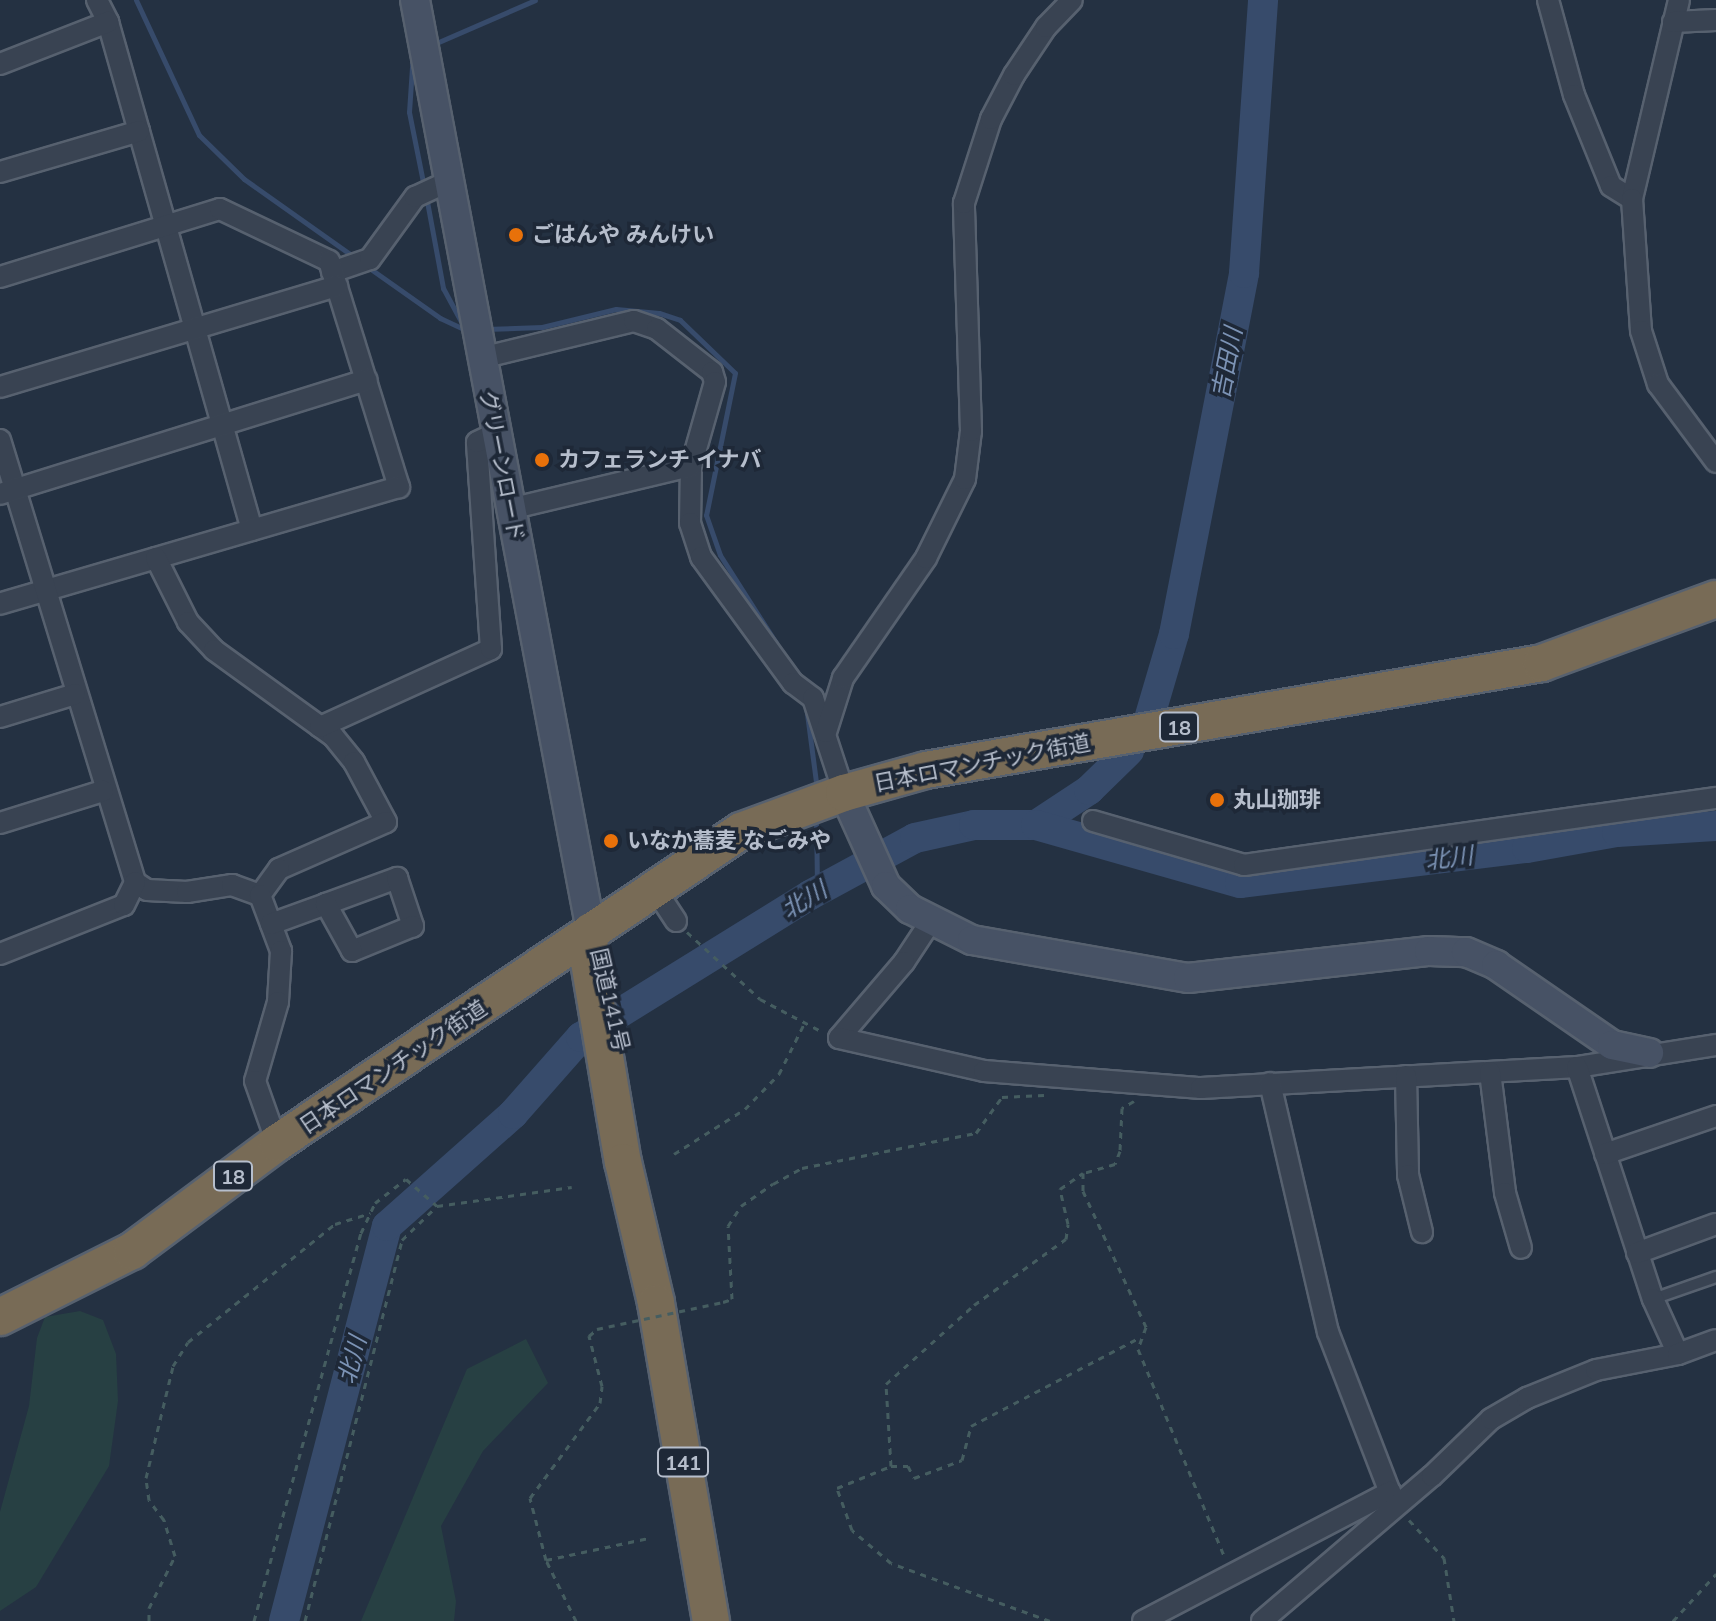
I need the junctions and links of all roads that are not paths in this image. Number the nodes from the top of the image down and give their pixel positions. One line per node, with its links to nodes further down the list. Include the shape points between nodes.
1 (97, 0): 7 (street)
2 (415, 0): 12 (street, グリーンロード)
3 (1072, 0): 36 (street, via 1046,27 1014,75 991,119 964,203 971,431 965,479 926,558 843,678)
4 (1548, 0): 13 (street, via 1574,95 1611,186)
5 (1679, 0): 8 (street)
6 (1716, 20): 8 (street)
7 (108, 22): 9 (street); 10 (street)
8 (1673, 22): 13 (street)
9 (0, 64)
10 (139, 131): 11 (street); 14 (street)
11 (0, 172)
12 (449, 181): 16 (street, via 415,197 370,259); 18 (street, グリーンロード)
13 (1632, 199): 24 (street, via 1641,331 1658,384)
14 (165, 225): 15 (street); 16 (street, via 226,209 329,261); 17 (street)
15 (0, 277)
16 (335, 279): 17 (street); 19 (street)
17 (194, 329): 20 (street); 21 (street)
18 (481, 358): 22 (street, グリーンロード); 25 (street, via 634,321 657,329 712,372 715,382)
19 (367, 380): 21 (street); 28 (street, via 399,487)
20 (0, 387)
21 (222, 425): 26 (street); 28 (street)
22 (496, 433): 27 (street, グリーンロード); 35 (street, via 477,442 491,649)
23 (0, 440): 26 (street)
24 (1716, 462)
25 (691, 466): 27 (street); 36 (street, via 690,523 701,557 793,683 813,698)
26 (7, 492): 30 (street)
27 (510, 509): 49 (street, グリーンロード)
28 (252, 530): 29 (street)
29 (156, 558): 30 (street); 35 (street, via 188,622 214,650)
30 (44, 591): 32 (street); 33 (street)
31 (1716, 599): 38 (highway, 日本ロマンチック街道 / 18, via 1596,646 1481,677 987,759)
32 (0, 604)
33 (75, 694): 34 (street); 37 (street)
34 (0, 717)
35 (320, 727): 44 (street, via 354,762 386,822 279,869)
36 (826, 732): 38 (street)
37 (103, 791): 41 (street); 42 (street)
38 (844, 793): 43 (highway, 日本ロマンチック街道 / 18, via 741,831); 47 (street, via 886,886)
39 (1716, 798): 40 (street, via 1244,865)
40 (1093, 821)
41 (0, 823)
42 (135, 882): 44 (street, via 147,890 187,892 232,885); 50 (street, via 124,905)
43 (653, 886): 46 (street); 49 (highway, 日本ロマンチック街道 / 18)
44 (260, 895): 48 (street)
45 (326, 904): 48 (street)
46 (676, 921)
47 (931, 921): 52 (street, via 972,940 1188,978 1429,951 1466,952 1496,965 1612,1045); 56 (street, via 904,962 839,1038 984,1071 1201,1088)
48 (271, 924): 58 (street, via 281,951 278,1002 255,1081)
49 (591, 931): 58 (highway, 日本ロマンチック街道 / 18); 70 (highway, 国道141号 / 141, via 588,956 602,987 611,1035 637,1236 656,1303)
50 (0, 954)
51 (1716, 1045): 52 (street)
52 (1649, 1053): 53 (street)
53 (1577, 1067): 54 (street); 59 (street)
54 (1490, 1072): 55 (street); 62 (street, via 1505,1193)
55 (1406, 1076): 56 (street); 61 (street, via 1408,1175)
56 (1270, 1083): 69 (street, via 1328,1332)
57 (1716, 1116): 59 (street)
58 (277, 1143): 66 (highway, 日本ロマンチック街道 / 18, via 132,1251)
59 (1605, 1154): 63 (street)
60 (1716, 1224): 63 (street)
61 (1422, 1232)
62 (1521, 1248)
63 (1637, 1253): 65 (street)
64 (1716, 1277): 65 (lane)
65 (1653, 1299): 68 (street)
66 (0, 1317)
67 (1716, 1340): 68 (street)
68 (1678, 1354): 69 (street, via 1596,1370 1527,1398 1491,1419)
69 (1392, 1499): 71 (street, via 1231,1573); 72 (street)
70 (711, 1621)
71 (1143, 1621)
72 (1262, 1621)

